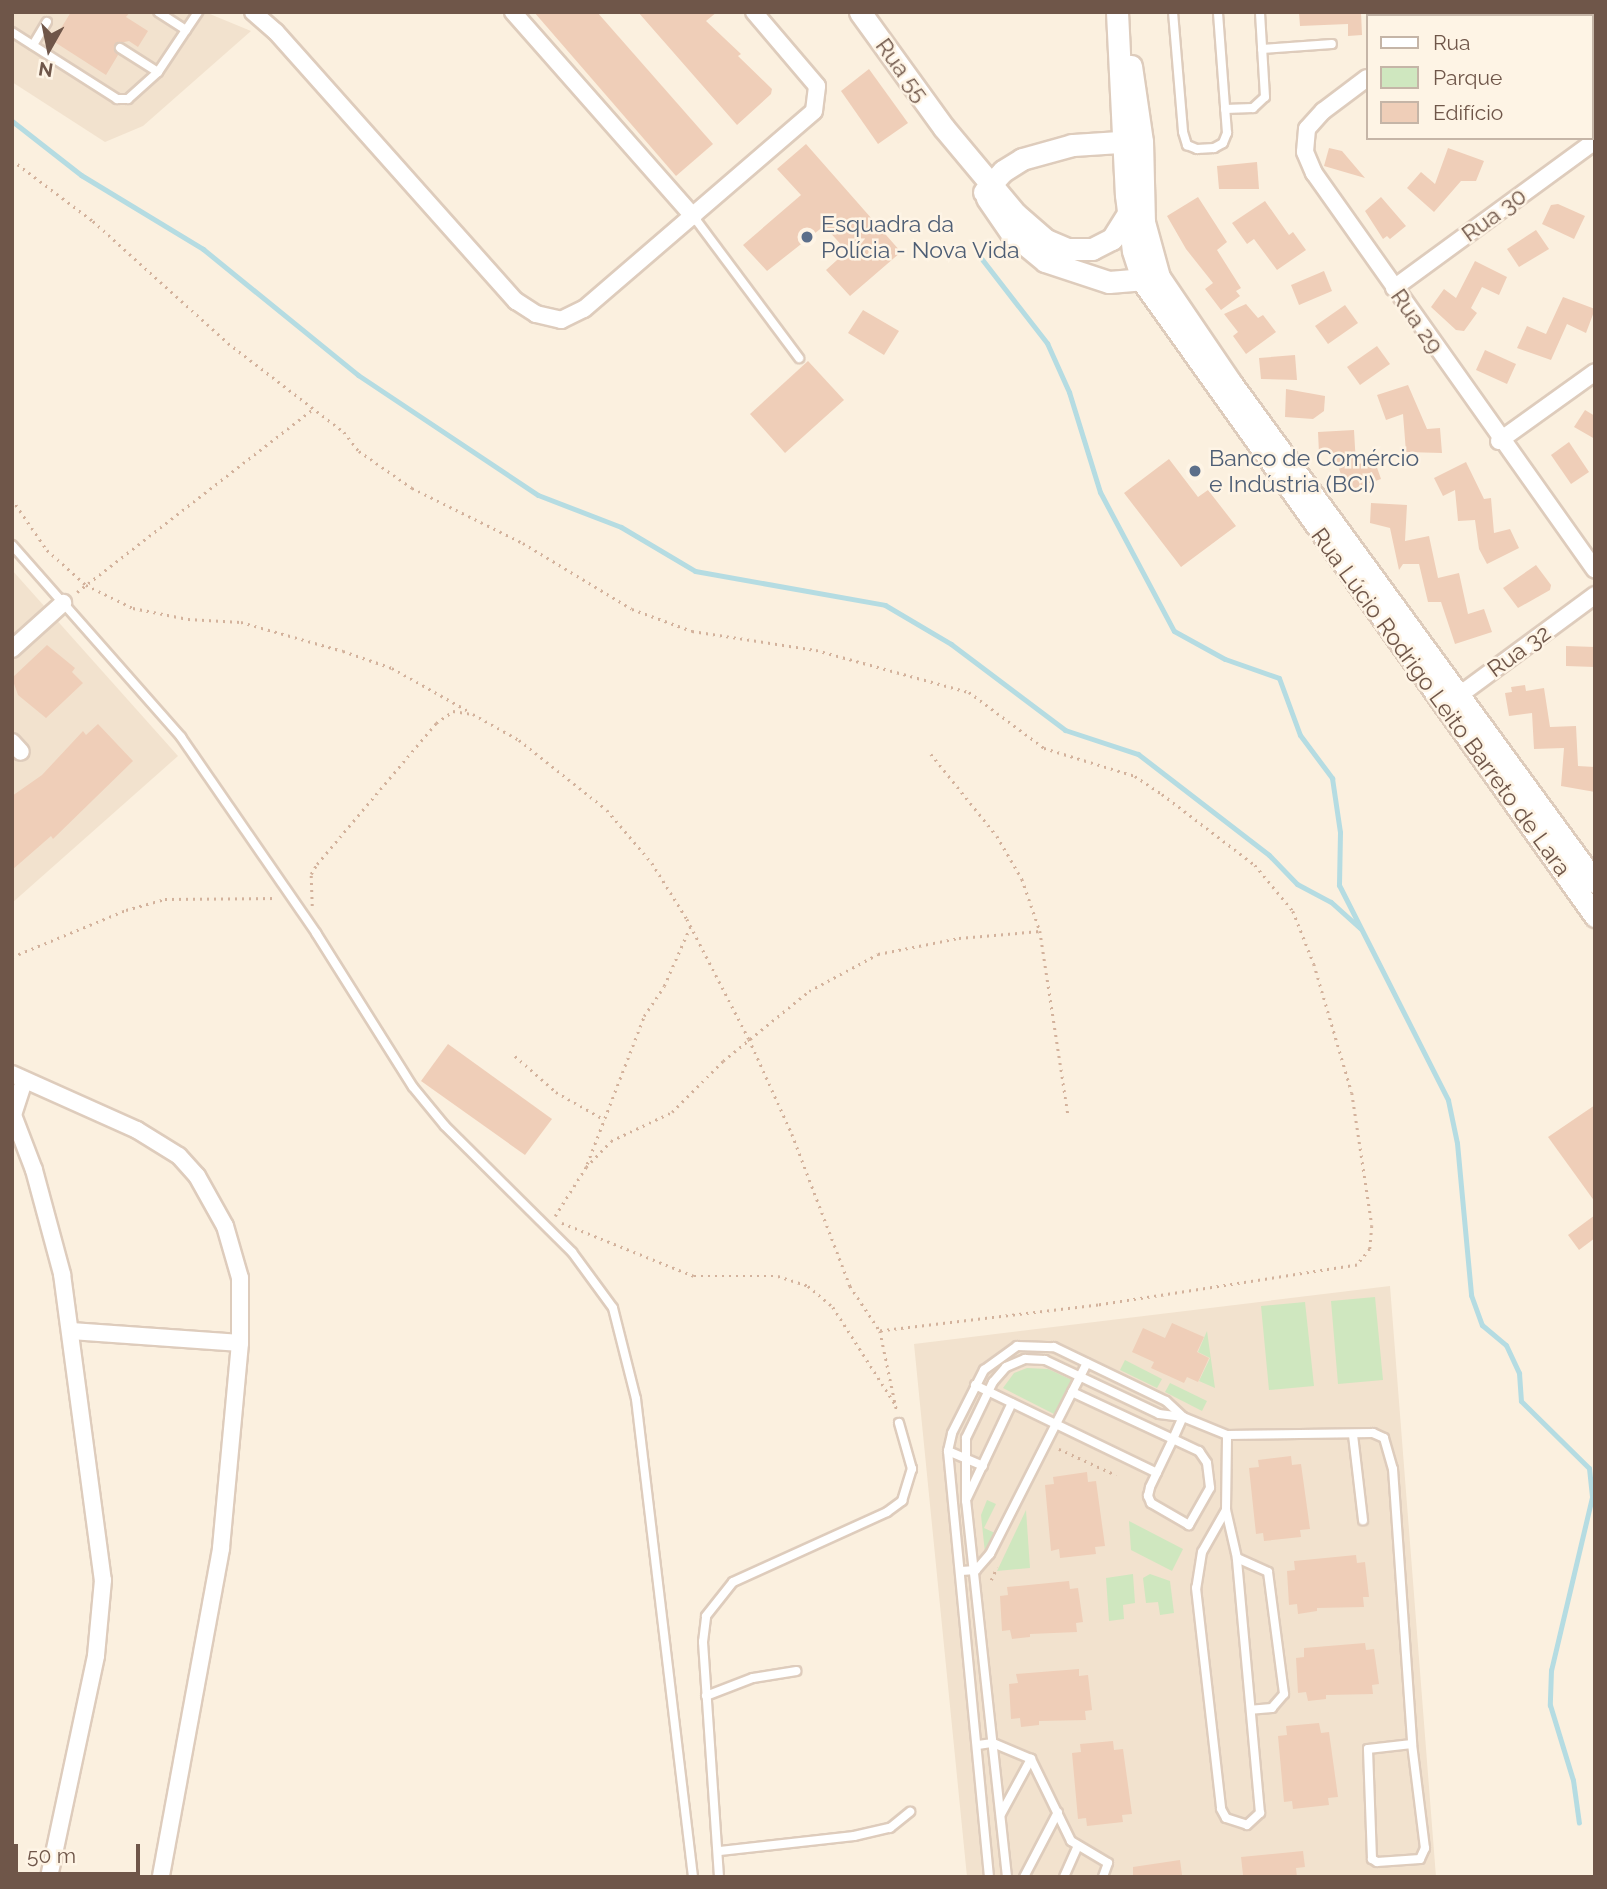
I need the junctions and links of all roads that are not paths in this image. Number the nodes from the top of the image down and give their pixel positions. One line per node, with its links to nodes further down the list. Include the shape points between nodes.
1 (158, 12): 13 (lane)
2 (198, 12): 13 (lane)
3 (253, 12): 26 (street, via 276,32 516,301 536,314 561,320 584,309)
4 (513, 12): 26 (street)
5 (754, 12): 26 (street, via 814,81 819,99 809,118)
6 (860, 12): 24 (street, Rua 55)
7 (1117, 12): 22 (street)
8 (1123, 12): 22 (street)
9 (1173, 12): 21 (lane, via 1187,145 1197,149 1223,143)
10 (1218, 12): 21 (lane)
11 (1260, 12): 18 (lane)
12 (47, 22): 16 (lane)
13 (186, 30): 19 (lane)
14 (12, 32): 16 (lane)
15 (1332, 44): 18 (lane)
16 (33, 45): 19 (lane, via 117,99 141,91)
17 (120, 48): 19 (lane)
18 (1262, 49): 21 (lane, via 1265,97 1261,105)
19 (158, 72)
20 (1366, 79): 28 (street, Rua 29, via 1323,111 1307,130 1306,152 1314,173)
21 (1225, 109)
22 (1132, 141): 24 (street, via 1072,145 1022,159); 25 (street); 27 (street)
23 (1595, 141): 28 (street, Rua 30)
24 (987, 188): 25 (street, via 1024,222 1068,249 1102,245 1118,233); 27 (street, via 1011,233 1045,261 1109,282)
25 (1128, 213): 27 (street)
26 (694, 217): 29 (lane)
27 (1151, 280): 37 (street, Rua Lúcio Rodrigo Leito Barreto de Lara, via 1230,383)
28 (1394, 288): 31 (street, Rua 29)
29 (799, 358)
30 (1595, 372): 31 (street)
31 (1499, 441): 33 (street, Rua 29)
32 (12, 545): 35 (lane)
33 (1595, 570)
34 (1595, 595): 37 (street, Rua 32)
35 (63, 603): 36 (street); 80 (lane, via 181,737 316,933 421,1097 572,1252 613,1308 636,1399)
36 (12, 649)
37 (1451, 701): 38 (street, Rua Lúcio Rodrigo Leito Barreto de Lara); 39 (street, Rua Lúcio Rodrigo Leito Barreto de Lara)
38 (1595, 882)
39 (1595, 916)
40 (18, 1077): 41 (street); 43 (street, via 159,1142 198,1176 235,1251)
41 (12, 1115): 42 (street, via 34,1170)
42 (72, 1331): 43 (street); 78 (street, via 103,1580 96,1656)
43 (240, 1343): 79 (street, via 221,1549)
44 (1087, 1363): 45 (lane); 46 (lane, via 1054,1347 1017,1346 992,1360); 50 (lane, via 1166,1401)
45 (1081, 1375): 47 (lane, via 1045,1360 1025,1359 1006,1367); 48 (lane); 50 (lane, via 1159,1414)
46 (975, 1385): 47 (lane); 56 (lane)
47 (988, 1391): 49 (lane); 57 (lane, via 966,1438)
48 (1072, 1391): 52 (lane); 55 (lane)
49 (1012, 1403): 52 (lane); 58 (lane)
50 (1183, 1417): 53 (lane); 55 (lane)
51 (899, 1423): 67 (lane, via 912,1469 902,1501 887,1512 769,1563 733,1582 716,1598 706,1616 703,1642)
52 (1056, 1424): 59 (lane); 64 (lane, via 990,1554)
53 (1227, 1435): 54 (lane); 61 (lane)
54 (1353, 1435): 62 (lane); 70 (lane, via 1373,1433 1384,1438 1393,1469)
55 (1173, 1439): 59 (lane); 59 (lane, via 1199,1451 1210,1477 1210,1488 1189,1525 1151,1503 1149,1493)
56 (948, 1451): 57 (lane); 65 (lane)
57 (965, 1459): 58 (lane); 60 (lane)
58 (983, 1466): 60 (lane)
59 (1157, 1473)
60 (966, 1500): 64 (lane)
61 (1226, 1510): 63 (lane); 68 (lane, via 1202,1552 1196,1588 1222,1809 1226,1818 1247,1825 1261,1813)
62 (1363, 1520)
63 (1237, 1558): 68 (lane); 68 (lane, via 1268,1572 1284,1694 1272,1708)
64 (976, 1570): 65 (lane); 69 (lane)
65 (961, 1571): 71 (lane)
66 (796, 1671): 67 (lane, via 753,1678)
67 (706, 1696): 77 (lane)
68 (1251, 1710)
69 (993, 1743): 71 (lane); 72 (lane); 75 (lane)
70 (1412, 1744): 70 (lane, via 1368,1749 1372,1859 1377,1861 1424,1855)
71 (978, 1745): 82 (lane)
72 (1031, 1759): 74 (lane); 75 (lane)
73 (910, 1812): 77 (lane, via 890,1828 854,1836)
74 (1058, 1812): 76 (lane); 84 (lane)
75 (1000, 1814): 83 (lane)
76 (1078, 1846): 85 (lane); 86 (lane, via 1104,1858 1108,1863)
77 (720, 1851): 81 (lane)
78 (49, 1877)
79 (161, 1877)
80 (692, 1877)
81 (719, 1877)
82 (989, 1877)
83 (1007, 1877)
84 (1024, 1877)
85 (1064, 1877)
86 (1103, 1877)

